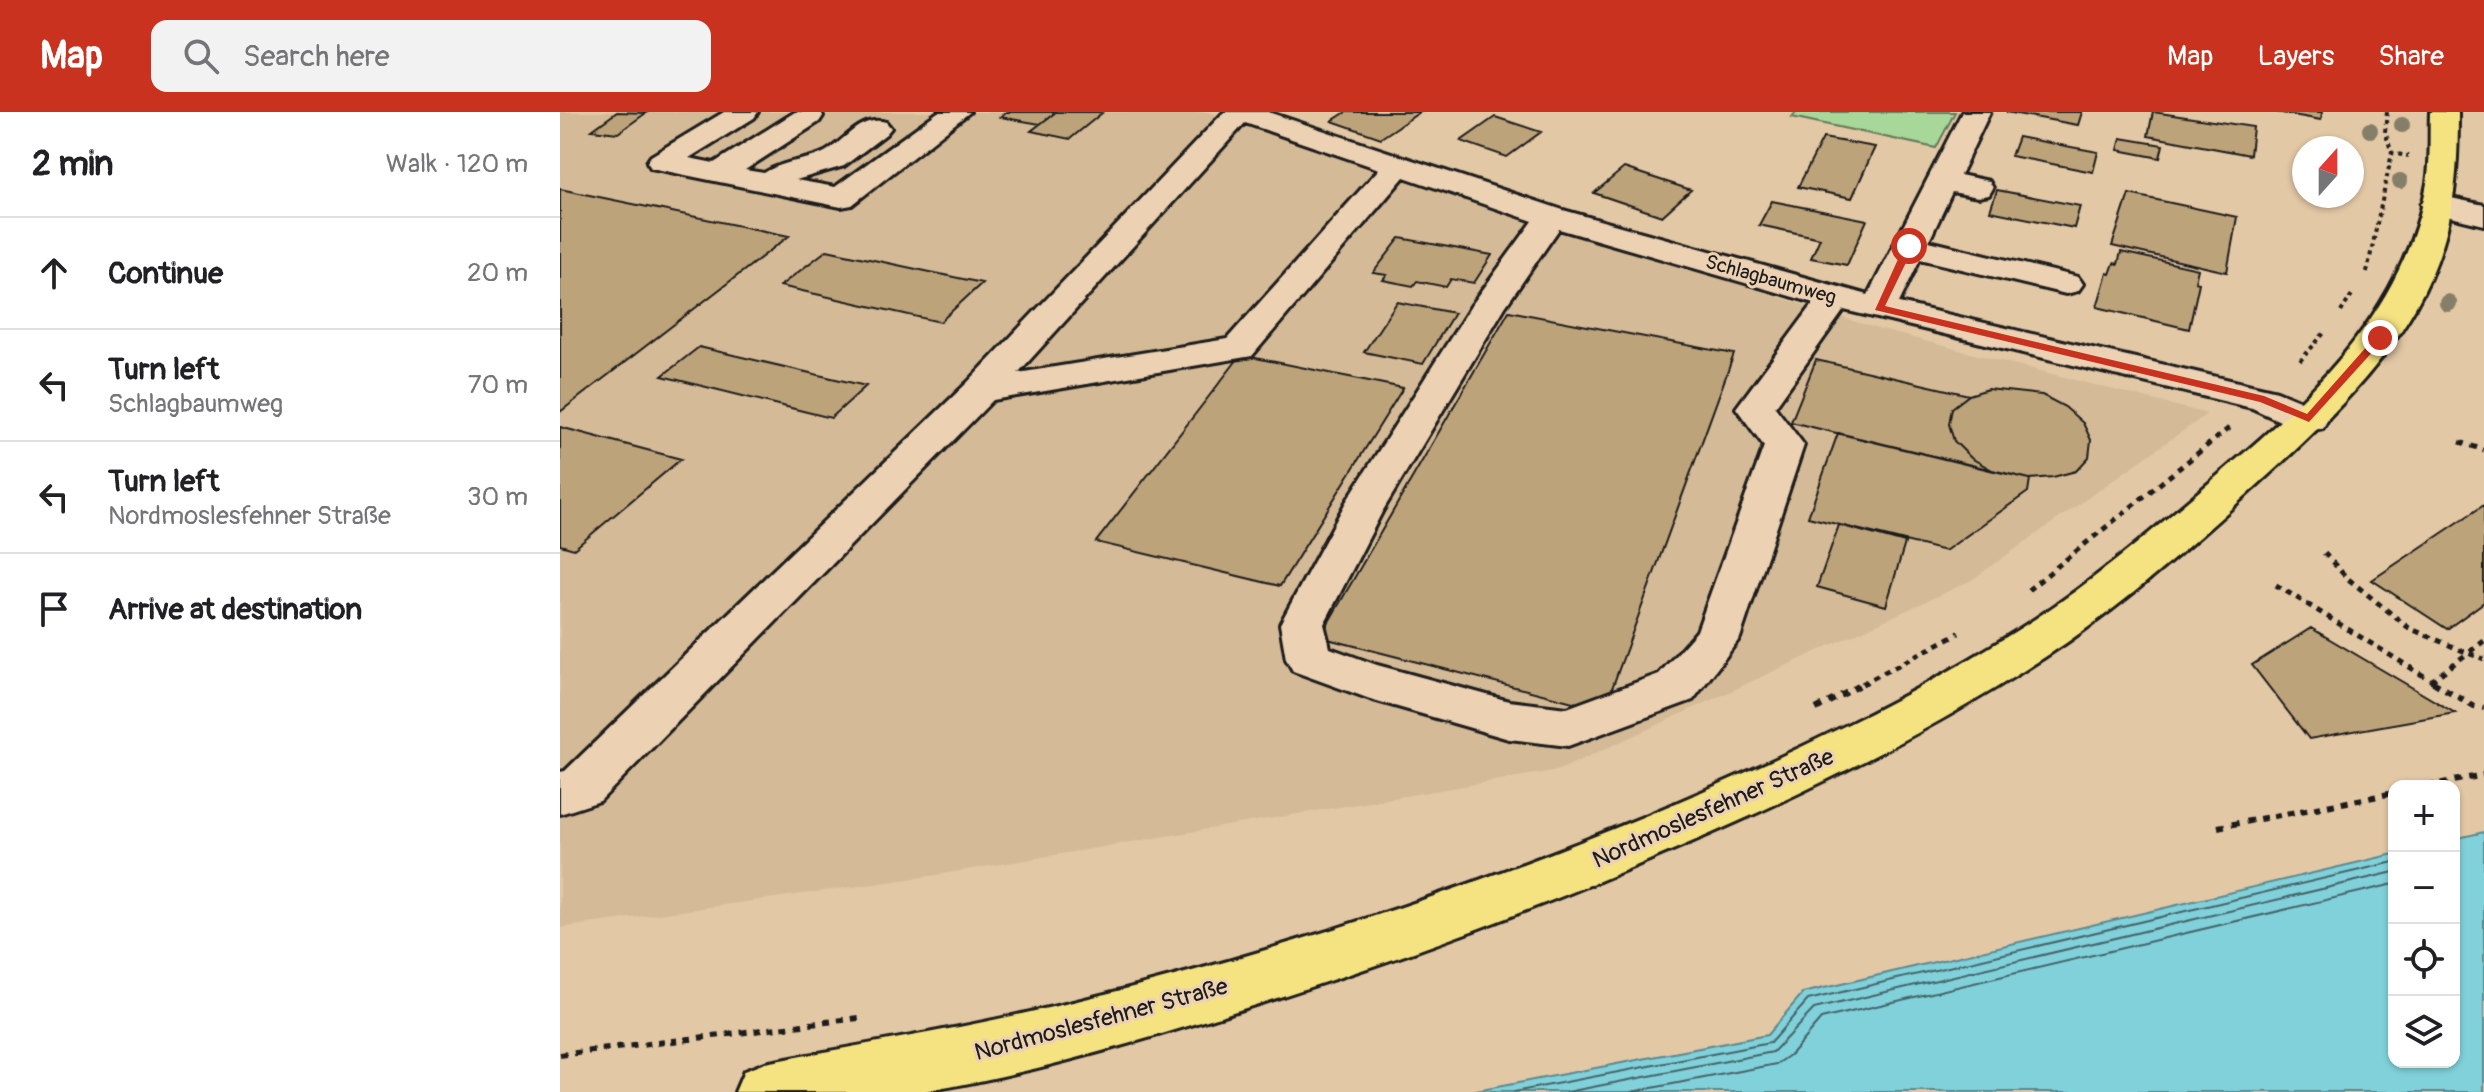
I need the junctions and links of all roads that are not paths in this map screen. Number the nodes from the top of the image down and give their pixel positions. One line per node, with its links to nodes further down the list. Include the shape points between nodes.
1 (744, 112): 10 (street, via 662,162)
2 (956, 112): 12 (street, via 841,198)
3 (1240, 112): 7 (street, Schlagbaumweg); 22 (street)
4 (1976, 112): 11 (street)
5 (2444, 112): 14 (main road, Nordmoslesfehner Straße)
6 (809, 116): 10 (street)
7 (1290, 119): 9 (street, Schlagbaumweg)
8 (876, 128): 12 (street, via 833,160 792,169)
9 (1398, 166): 17 (street, Schlagbaumweg); 22 (street, via 1239,348)
10 (719, 173): 12 (street)
11 (1942, 181): 13 (street); 18 (street)
12 (768, 184)
13 (1978, 188)
14 (2440, 194): 15 (street); 16 (street); 23 (main road, Nordmoslesfehner Straße, via 2412,286 2380,338)
15 (2484, 195)
16 (2484, 215)
17 (1552, 217): 20 (street, Schlagbaumweg); 20 (street, via 1488,306 1361,512 1302,624 1309,659 1509,720 1568,727 1676,687 1717,638 1784,445 1755,408)
18 (1909, 246): 19 (street); 21 (street)
19 (2066, 284)
20 (1835, 298): 21 (street, Schlagbaumweg)
21 (1879, 308): 23 (street, Schlagbaumweg, via 2264,399)
22 (981, 390): 24 (street, via 582,786)
23 (2309, 419): 25 (main road, Nordmoslesfehner Straße, via 2172,538 2051,630 1806,770 1573,871 1391,936 1194,997 969,1054)
24 (560, 793)
25 (765, 1092)

